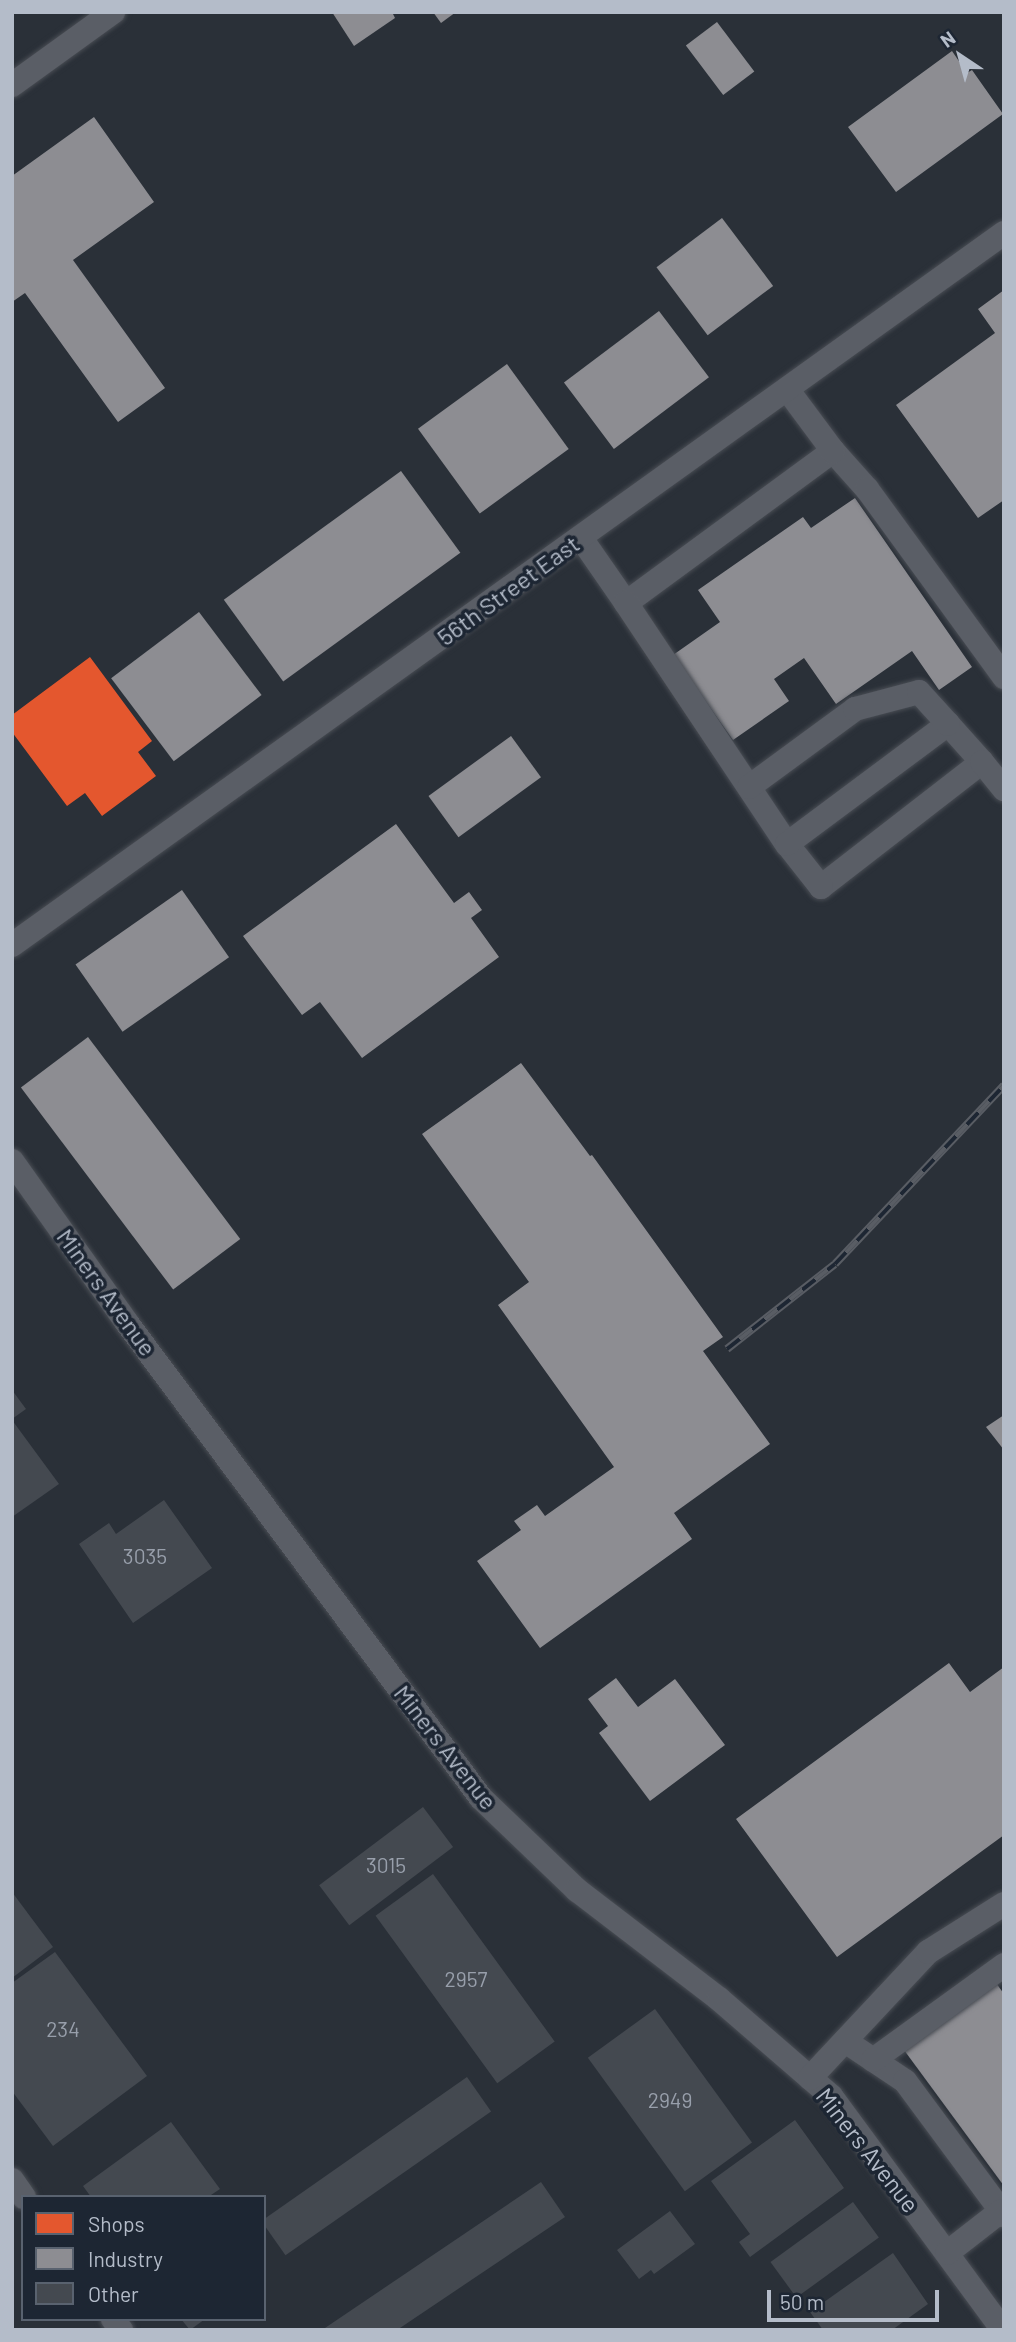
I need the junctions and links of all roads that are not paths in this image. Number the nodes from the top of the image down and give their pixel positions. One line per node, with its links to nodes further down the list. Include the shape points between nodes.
1 (113, 12): 2 (street)
2 (12, 85)
3 (1004, 233): 4 (street, 56th Street East)
4 (787, 389): 5 (street); 6 (street, 56th Street East)
5 (833, 451): 7 (street); 8 (street, via 867,489)
6 (580, 538): 7 (street); 14 (street, 56th Street East)
7 (626, 603): 11 (street)
8 (1004, 677)
9 (948, 724): 10 (street); 11 (street, via 919,692 855,709); 13 (street)
10 (982, 762): 12 (street); 13 (street, via 821,887)
11 (749, 787): 13 (street)
12 (1004, 789)
13 (787, 844)
14 (12, 946)
15 (12, 1161): 20 (street, Miners Avenue, via 481,1798 577,1890 719,1999)
16 (1004, 1904): 18 (street, via 928,1952)
17 (1004, 1965): 19 (street)
18 (845, 2041): 19 (street); 20 (street)
19 (873, 2060): 23 (street, via 905,2081)
20 (810, 2078): 24 (street, Miners Avenue, via 831,2096)
21 (12, 2180): 22 (street)
22 (23, 2195)
23 (1002, 2213): 24 (street)
24 (947, 2253): 25 (street, Miners Avenue)
25 (1003, 2330)

